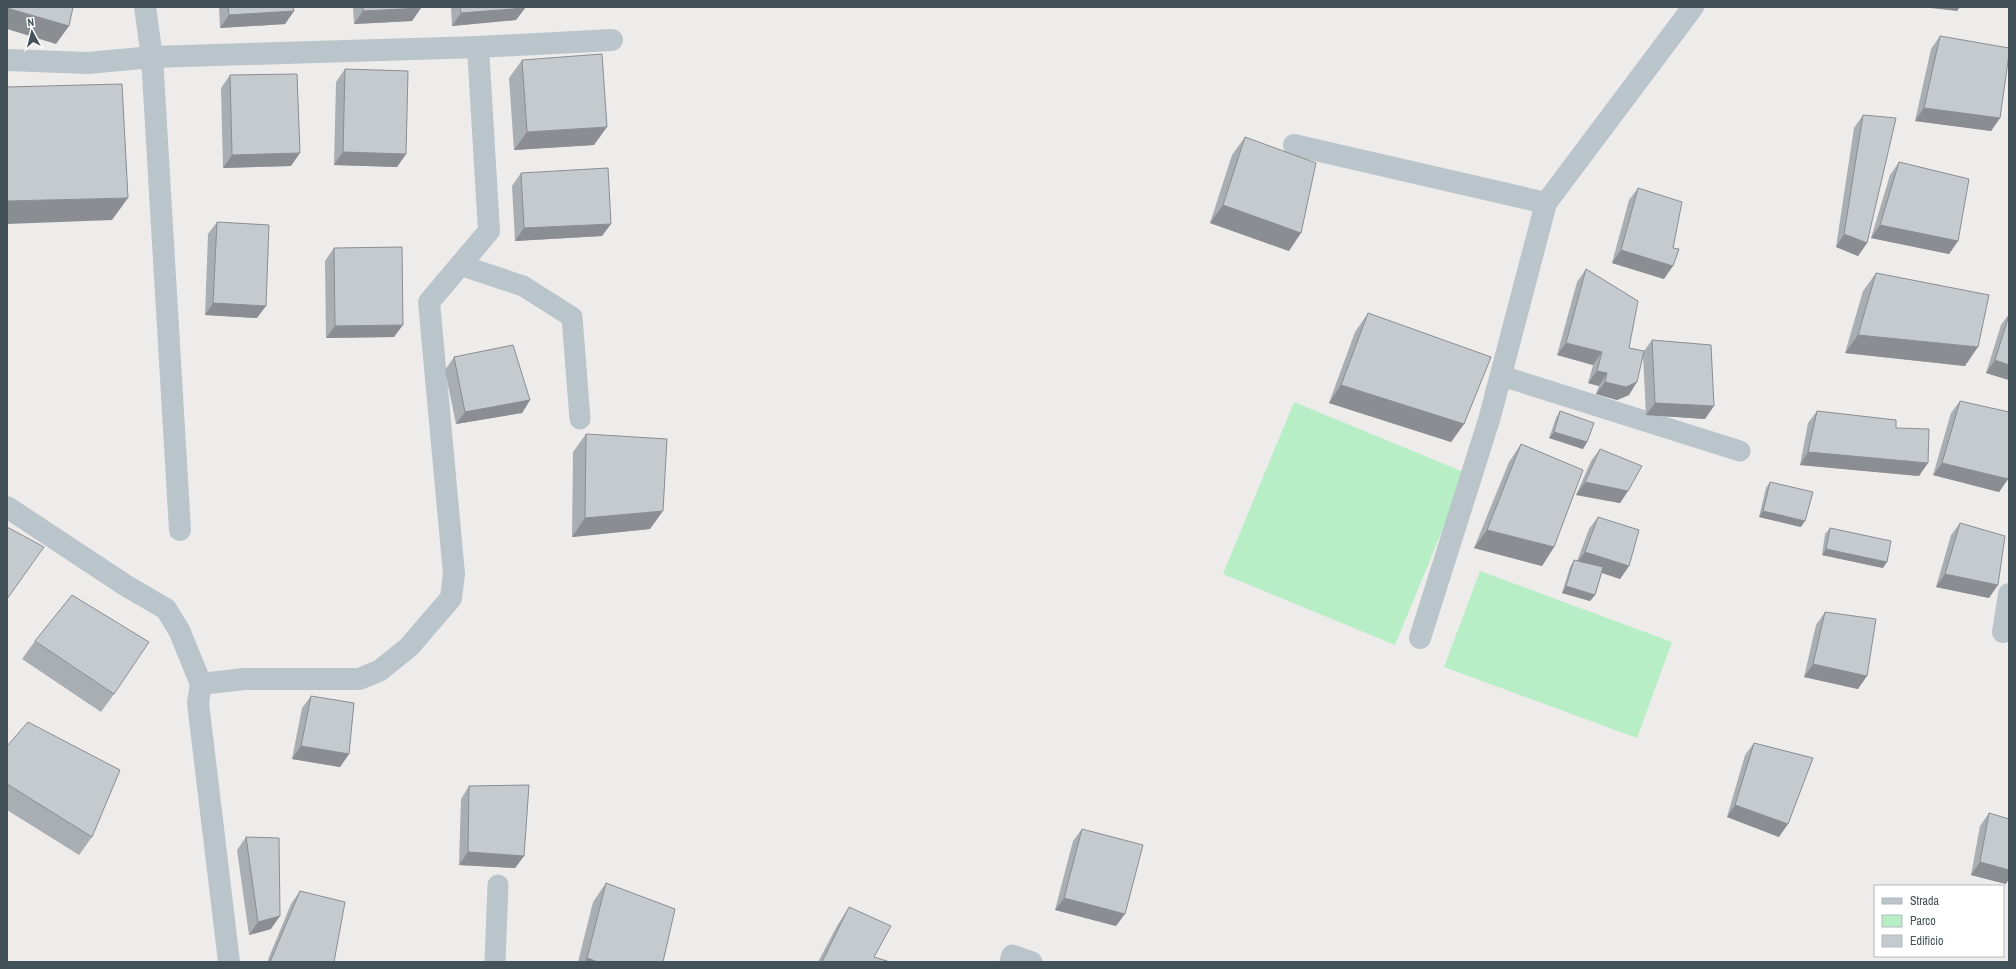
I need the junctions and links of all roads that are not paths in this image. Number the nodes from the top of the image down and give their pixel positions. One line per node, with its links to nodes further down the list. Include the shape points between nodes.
1 (145, 7): 5 (street)
2 (1693, 7): 8 (street)
3 (612, 40): 4 (street)
4 (478, 47): 5 (street); 9 (street, via 489,231)
5 (152, 57): 6 (street, via 88,63); 14 (street)
6 (7, 60)
7 (1294, 145): 8 (street)
8 (1546, 203): 10 (street)
9 (460, 265): 11 (lane, via 523,286 572,317); 18 (street, via 429,302 454,574 451,598 409,647 379,671 359,679 244,679)
10 (1502, 376): 12 (lane); 17 (street, via 1474,473)
11 (580, 418)
12 (1740, 451)
13 (7, 507): 18 (street, via 166,609 179,630)
14 (180, 530)
15 (2009, 594): 16 (street)
16 (2006, 633)
17 (1420, 638)
18 (201, 684): 20 (street, via 198,703)
19 (498, 884): 21 (lane)
20 (229, 962)
21 (495, 962)
22 (1010, 962): 23 (lane, via 1012,955)
23 (1032, 962)

